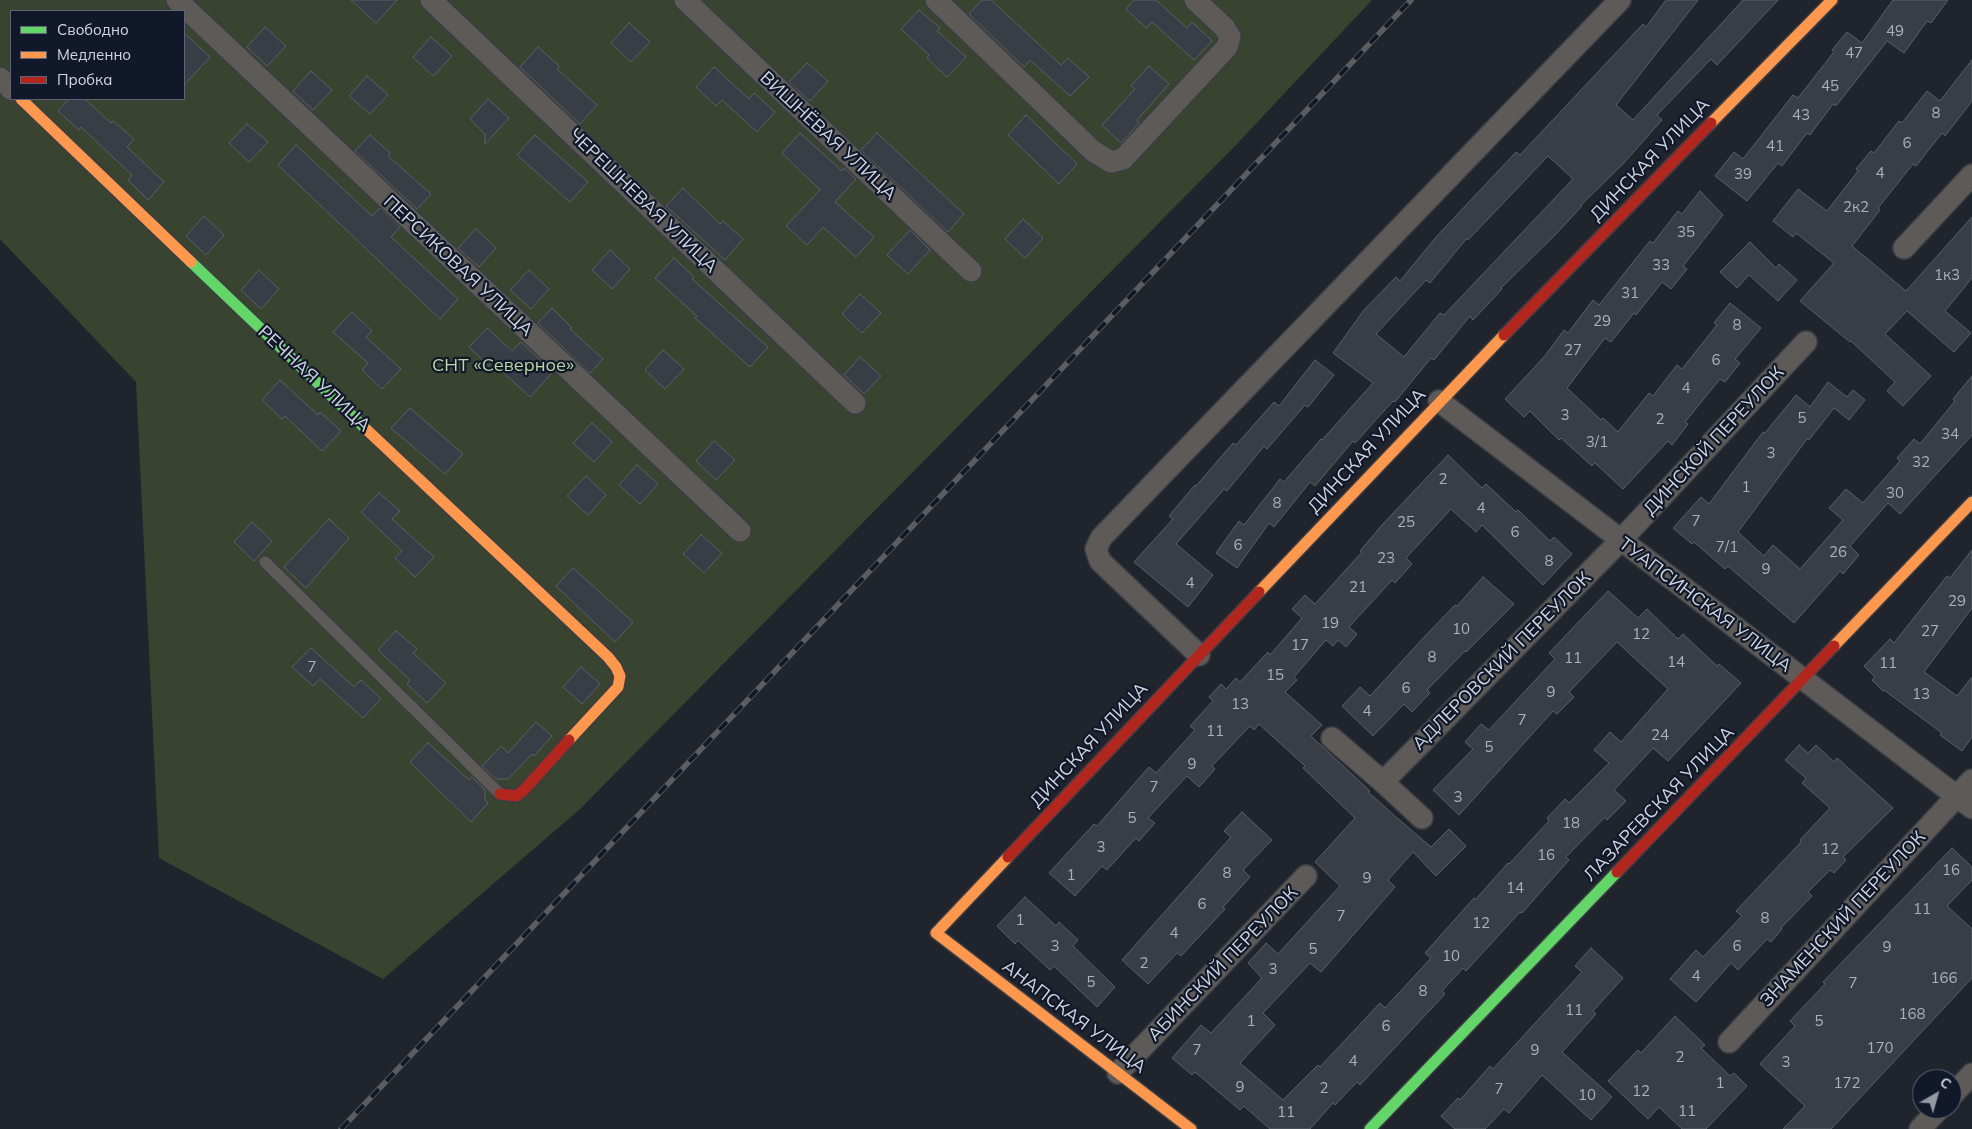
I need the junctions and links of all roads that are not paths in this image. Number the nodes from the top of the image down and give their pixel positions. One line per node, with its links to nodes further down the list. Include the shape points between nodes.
1 (177, 0): 18 (street, ПЕРСИКОВАЯ УЛИЦА)
2 (431, 0): 16 (street, ЧЕРЕШНЕВАЯ УЛИЦА)
3 (684, 0): 13 (street, ВИШНЁВАЯ УЛИЦА)
4 (936, 0): 5 (street, via 1093,151 1111,162 1123,159 1227,48 1230,37 1224,27)
5 (1195, 0)
6 (1620, 0): 21 (street, via 1101,538 1096,549 1100,561)
7 (1832, 0): 15 (street, ДИНСКАЯ УЛИЦА)
8 (0, 78): 9 (street)
9 (10, 88)
10 (22, 100): 26 (street, РЕЧНАЯ УЛИЦА, via 616,666 620,676 618,687 524,790 516,796)
11 (1972, 175): 12 (street)
12 (1904, 248)
13 (971, 271)
14 (1806, 342): 19 (street, ДИНСКОЙ ПЕРЕУЛОК)
15 (1439, 401): 19 (street, ТУАПСИНСКАЯ УЛИЦА); 21 (street, ДИНСКАЯ УЛИЦА)
16 (855, 403)
17 (1972, 502): 22 (street, ЛАЗАРЕВСКАЯ УЛИЦА)
18 (740, 531)
19 (1621, 540): 22 (street, ТУАПСИНСКАЯ УЛИЦА); 25 (street, АДЛЕРОВСКИЙ ПЕРЕУЛОК)
20 (265, 562): 26 (lane)
21 (1199, 654): 30 (street, ДИНСКАЯ УЛИЦА)
22 (1803, 679): 27 (street, ТУАПСИНСКАЯ УЛИЦА); 37 (street, ЛАЗАРЕВСКАЯ УЛИЦА)
23 (1332, 738): 25 (street)
24 (1972, 780): 27 (street, ЗНАМЕНСКИЙ ПЕРЕУЛОК)
25 (1383, 782): 28 (street)
26 (500, 794)
27 (1964, 802): 31 (street, ЗНАМЕНСКИЙ ПЕРЕУЛОК)
28 (1422, 818)
29 (1306, 876): 32 (street, АБИНСКИЙ ПЕРЕУЛОК)
30 (936, 933): 32 (street, АНАПСКАЯ УЛИЦА)
31 (1729, 1042)
32 (1118, 1073): 36 (street, АНАПСКАЯ УЛИЦА)
33 (1972, 1074): 34 (street)
34 (1962, 1084)
35 (1930, 1119): 38 (street)
36 (1191, 1129)
37 (1370, 1129)
38 (1920, 1129)

